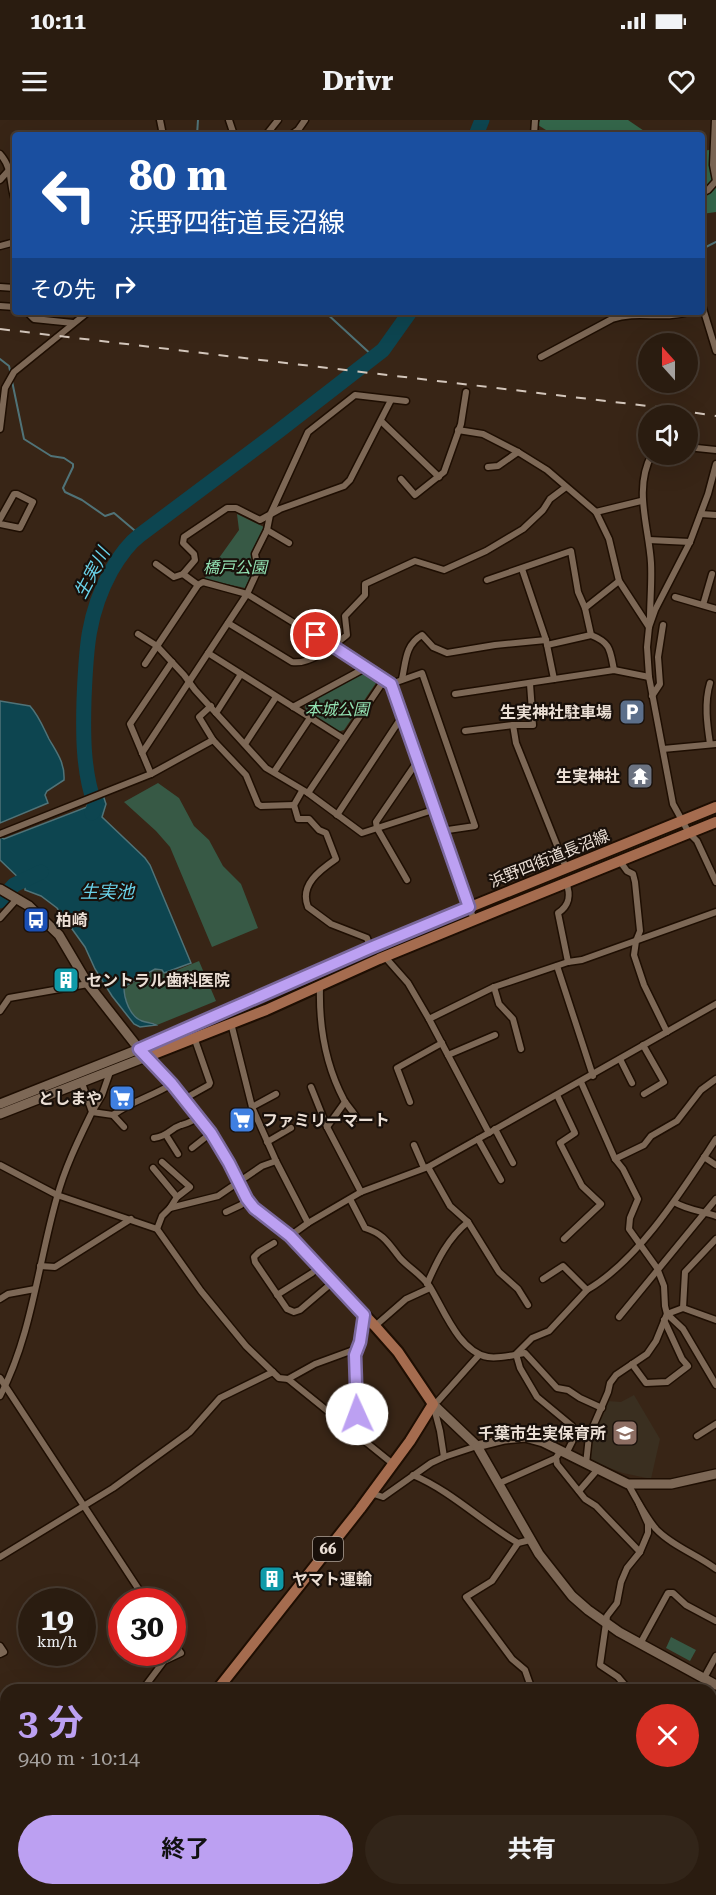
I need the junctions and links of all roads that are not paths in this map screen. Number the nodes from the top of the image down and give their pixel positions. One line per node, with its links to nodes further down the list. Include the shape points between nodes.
1 (278, 120): 4 (street)
2 (305, 120): 5 (street)
3 (715, 120): 9 (street, via 716,180)
4 (268, 132)
5 (295, 132)
6 (0, 154): 7 (street)
7 (10, 169): 8 (street); 10 (street)
8 (0, 180)
9 (705, 192)
10 (12, 193)
11 (30, 315): 17 (street, via 34,319)
12 (84, 315): 17 (street)
13 (621, 315): 15 (street)
14 (621, 315): 19 (street)
15 (677, 315)
16 (705, 315): 18 (street)
17 (73, 323): 24 (street, via 14,372 5,388)
18 (716, 351)
19 (541, 357)
20 (466, 392): 25 (street)
21 (391, 400): 22 (street); 23 (street); 37 (street, via 351,396 308,432)
22 (406, 401)
23 (381, 421): 32 (street); 37 (street, via 344,486)
24 (0, 429)
25 (458, 430): 28 (street, via 483,434); 32 (street)
26 (698, 448): 27 (street)
27 (716, 450)
28 (518, 452): 31 (street, via 498,466); 34 (street)
29 (716, 464): 38 (street)
30 (647, 465): 35 (street)
31 (488, 467)
32 (439, 477): 33 (street, via 415,495)
33 (402, 479)
34 (566, 487): 36 (street); 64 (street, via 523,529 486,551 444,570 415,561 365,584 365,596 345,616 347,634)
35 (641, 501): 36 (street); 43 (street)
36 (596, 512): 51 (street, via 609,539)
37 (270, 514): 42 (street); 48 (street, via 260,519 236,507 227,508 189,532 183,543 195,560)
38 (701, 514): 39 (street); 44 (street)
39 (716, 515)
40 (0, 519): 41 (street, via 14,494 33,502 20,528)
41 (0, 524)
42 (267, 530): 45 (street); 53 (street, via 255,554 258,570)
43 (648, 540): 44 (street); 60 (street)
44 (690, 542): 60 (street)
45 (289, 543)
46 (156, 564): 48 (street, via 174,577)
47 (522, 568): 50 (street); 56 (street, via 571,551); 63 (street)
48 (183, 574): 52 (street)
49 (712, 574): 55 (street)
50 (488, 580)
51 (619, 581): 56 (street); 60 (street)
52 (198, 585): 53 (street, via 203,582); 65 (street)
53 (247, 594): 58 (street); 64 (street)
54 (675, 597): 55 (street)
55 (703, 605): 57 (street)
56 (585, 608): 62 (street)
57 (716, 609)
58 (228, 623): 64 (street, via 292,662 301,663); 66 (street)
59 (663, 625): 81 (street, via 658,657 660,684)
60 (650, 627): 72 (street)
61 (138, 634): 65 (street)
62 (591, 634): 63 (street); 70 (street, via 603,640 610,650)
63 (546, 643): 74 (street, via 495,645 447,653 433,647 422,635 408,649); 75 (street)
64 (333, 645): 69 (street)
65 (157, 646): 67 (street); 68 (street)
66 (208, 653): 71 (street); 76 (street)
67 (172, 662): 76 (street); 95 (street, via 130,724)
68 (145, 664)
69 (367, 667): 73 (street); 84 (street)
70 (614, 670): 72 (street); 75 (street)
71 (241, 674): 82 (street); 85 (street)
72 (649, 677): 81 (street)
73 (385, 679): 78 (street); 90 (street)
74 (402, 679): 78 (street); 107 (street, via 422,673 475,826)
75 (554, 679): 79 (street)
76 (189, 682): 83 (street); 95 (street)
77 (710, 683): 93 (street, via 706,718)
78 (391, 684): 87 (street)
79 (530, 684): 80 (street); 88 (street, via 532,725)
80 (455, 694)
81 (652, 696): 94 (street)
82 (276, 697): 84 (street); 92 (street)
83 (211, 706): 85 (street); 91 (street, via 199,717)
84 (293, 707): 86 (street)
85 (216, 713): 92 (street)
86 (310, 718): 90 (street); 97 (street)
87 (401, 718): 96 (street); 103 (street)
88 (513, 725): 89 (street); 111 (street, via 516,742)
89 (465, 731)
90 (344, 739): 99 (street)
91 (213, 740): 98 (street); 100 (street, via 246,775 258,804)
92 (245, 744): 97 (street)
93 (713, 744): 94 (street)
94 (663, 749): 104 (street, via 673,804)
95 (142, 753): 98 (street)
96 (417, 762): 102 (street); 106 (street, via 376,822)
97 (274, 772): 99 (street)
98 (151, 774): 109 (street)
99 (305, 792): 100 (street); 103 (street)
100 (294, 805): 122 (street, via 298,819 309,819 326,833 336,859 318,871 310,883 305,897 308,907 331,924 367,938)
101 (716, 807): 104 (main road, 浜野四街道長沼線)
102 (433, 810): 106 (street); 107 (street)
103 (337, 815): 106 (street, via 362,833)
104 (682, 821): 108 (street); 111 (main road, 浜野四街道長沼線)
105 (716, 822): 108 (main road, 浜野四街道長沼線)
106 (377, 828): 112 (street)
107 (441, 831): 117 (street)
108 (689, 833): 110 (main road, 浜野四街道長沼線); 114 (street, via 697,841)
109 (0, 834)
110 (620, 860): 113 (main road, 浜野四街道長沼線); 121 (street, via 633,874 640,931)
111 (566, 868): 117 (main road, 浜野四街道長沼線)
112 (407, 880)
113 (566, 882): 120 (main road, 浜野四街道長沼線); 124 (street, via 569,898 558,913)
114 (716, 882)
115 (0, 889): 116 (street)
116 (17, 899): 119 (street); 126 (street, via 59,935)
117 (469, 907): 120 (street); 122 (main road, 浜野四街道長沼線)
118 (716, 912): 121 (street)
119 (0, 918)
120 (474, 920): 123 (main road, 浜野四街道長沼線)
121 (636, 941): 124 (street); 133 (street, via 634,955 644,985)
122 (370, 948): 139 (main road, 浜野四街道長沼線)
123 (385, 957): 127 (main road, 浜野四街道長沼線); 131 (street, via 408,983)
124 (568, 962): 125 (street)
125 (557, 966): 128 (street); 143 (street)
126 (88, 984): 130 (street, via 9,998); 139 (street)
127 (320, 987): 132 (main road, 浜野四街道長沼線); 154 (street, via 319,1014 328,1059)
128 (494, 987): 131 (street); 138 (street, via 499,1004 513,1019)
129 (716, 1004): 133 (street)
130 (0, 1011)
131 (429, 1019): 136 (street)
132 (231, 1023): 135 (main road, 浜野四街道長沼線); 157 (street)
133 (667, 1032): 137 (street)
134 (495, 1035): 140 (street)
135 (194, 1037): 139 (main road, 浜野四街道長沼線); 153 (street, via 210,1083)
136 (442, 1043): 140 (street); 155 (street, via 397,1068)
137 (643, 1045): 141 (street); 151 (street, via 664,1082)
138 (521, 1048)
139 (142, 1053): 142 (street); 148 (main road); 156 (street)
140 (448, 1055): 166 (street, via 477,1113)
141 (620, 1059): 143 (street); 147 (street)
142 (110, 1072): 146 (street); 158 (street)
143 (593, 1076): 145 (street)
144 (716, 1079): 177 (street, via 701,1090 676,1121 644,1145)
145 (581, 1082): 152 (street); 177 (street)
146 (82, 1083): 158 (street); 159 (street)
147 (632, 1083)
148 (172, 1084): 153 (main road); 160 (street)
149 (311, 1087): 164 (street)
150 (276, 1094): 157 (street)
151 (644, 1094)
152 (557, 1095): 166 (street); 203 (street, via 575,1133 560,1143 582,1186 601,1204)
153 (184, 1099): 161 (main road)
154 (345, 1102): 162 (street); 164 (street)
155 (410, 1102)
156 (0, 1104)
157 (252, 1107): 172 (street)
158 (92, 1112): 160 (street); 188 (street)
159 (0, 1114)
160 (113, 1115): 163 (street)
161 (199, 1116): 167 (main road); 168 (street)
162 (357, 1119)
163 (124, 1127)
164 (327, 1127): 187 (street)
165 (291, 1128): 172 (street)
166 (492, 1131): 170 (street); 180 (street)
167 (211, 1133): 174 (street); 186 (main road)
168 (166, 1136): 169 (street); 175 (street)
169 (154, 1138)
170 (478, 1139): 183 (street); 185 (street)
171 (716, 1139): 176 (street)
172 (267, 1142): 178 (street)
173 (414, 1145): 183 (street)
174 (192, 1148)
175 (178, 1154)
176 (704, 1156): 182 (street); 193 (street)
177 (615, 1159): 206 (street, via 638,1198 629,1229)
178 (276, 1161): 186 (street); 200 (street)
179 (162, 1162): 189 (street, via 190,1187)
180 (513, 1163)
181 (0, 1164): 188 (street)
182 (716, 1165)
183 (426, 1167): 187 (street); 199 (street, via 450,1206)
184 (153, 1168): 189 (street)
185 (501, 1180)
186 (238, 1181): 190 (main road); 194 (street, via 218,1196)
187 (361, 1192): 191 (street)
188 (57, 1195): 198 (street); 207 (street)
189 (177, 1197): 194 (street)
190 (247, 1199): 195 (street); 202 (main road)
191 (350, 1199): 200 (street); 212 (street, via 365,1228 378,1232)
192 (716, 1199): 196 (street)
193 (674, 1202): 196 (street); 206 (street)
194 (170, 1208): 201 (street)
195 (226, 1212)
196 (706, 1212): 197 (street); 208 (street)
197 (716, 1216)
198 (131, 1219): 201 (street); 207 (street, via 56,1267)
199 (468, 1222): 212 (street, via 438,1257); 217 (street, via 500,1272)
200 (308, 1223): 202 (street)
201 (157, 1229): 228 (street, via 201,1291)
202 (290, 1236): 211 (main road)
203 (564, 1239)
204 (716, 1239): 218 (street, via 685,1272)
205 (274, 1243): 215 (street, via 254,1257)
206 (640, 1243): 208 (street); 214 (street, via 606,1279)
207 (40, 1266): 213 (street)
208 (657, 1268): 220 (street); 221 (street, via 664,1287)
209 (312, 1273): 215 (street)
210 (543, 1279): 214 (street, via 563,1266)
211 (334, 1281): 215 (street, via 294,1312 284,1307); 219 (main road)
212 (429, 1286): 223 (street, via 406,1299); 226 (street, via 445,1318)
213 (35, 1289): 216 (street); 232 (street, via 28,1322)
214 (587, 1290): 225 (street, via 549,1331 532,1338)
215 (277, 1294)
216 (0, 1299)
217 (528, 1305)
218 (683, 1308): 221 (street); 222 (street)
219 (364, 1315): 223 (main road); 224 (street)
220 (619, 1317)
221 (666, 1317): 227 (street, via 647,1354); 227 (street, via 688,1366 667,1382 646,1383); 231 (street, via 683,1329)
222 (716, 1320)
223 (375, 1326): 234 (main road)
224 (356, 1349): 230 (street); 237 (street, via 357,1414)
225 (516, 1354): 226 (street, via 490,1358); 235 (street, via 525,1353 557,1388); 240 (street, via 537,1397 572,1426 575,1436)
226 (479, 1355): 234 (street)
227 (632, 1364): 235 (street, via 616,1374)
228 (273, 1372): 230 (street); 251 (street, via 220,1398 190,1432 113,1488)
229 (0, 1378): 232 (street)
230 (288, 1379): 237 (street)
231 (716, 1385)
232 (5, 1386): 233 (street); 251 (street)
233 (0, 1396)
234 (433, 1404): 239 (street); 241 (street); 242 (main road, 66)
235 (602, 1408): 243 (street, via 589,1436)
236 (716, 1424): 238 (street)
237 (349, 1429): 242 (street)
238 (697, 1436)
239 (477, 1446): 240 (street, via 525,1437 543,1442); 241 (street); 247 (street)
240 (561, 1454): 243 (street); 247 (street); 249 (street, via 557,1464)
241 (444, 1457): 246 (street)
242 (393, 1464): 250 (main road, 66)
243 (586, 1464): 244 (street)
244 (598, 1469): 248 (street); 249 (street)
245 (716, 1474): 248 (street, via 671,1485)
246 (413, 1475): 250 (street, via 383,1497); 254 (street, via 438,1487)
247 (500, 1483): 253 (street)
248 (628, 1484): 252 (street)
249 (579, 1491): 255 (street)
250 (371, 1493): 268 (main road, 66)
251 (84, 1504): 256 (street); 258 (street)
252 (639, 1504): 255 (street, via 648,1524); 257 (street, via 670,1540)
253 (530, 1540): 254 (street); 260 (street, via 572,1596)
254 (518, 1543): 269 (street, via 492,1581 466,1597 512,1659 525,1670)
255 (639, 1552): 260 (street, via 621,1582)
256 (0, 1557)
257 (716, 1569)
258 (138, 1588)
259 (716, 1621): 261 (street, via 668,1593)
260 (605, 1623): 261 (street); 270 (street, via 600,1665)
261 (640, 1644): 266 (street)
262 (0, 1646): 263 (street, via 4,1652)
263 (0, 1654)
264 (716, 1656): 266 (street)
265 (160, 1666): 267 (street)
266 (704, 1678): 271 (street)
267 (147, 1684)
268 (222, 1684)
269 (530, 1684)
270 (624, 1684)
271 (714, 1684)

